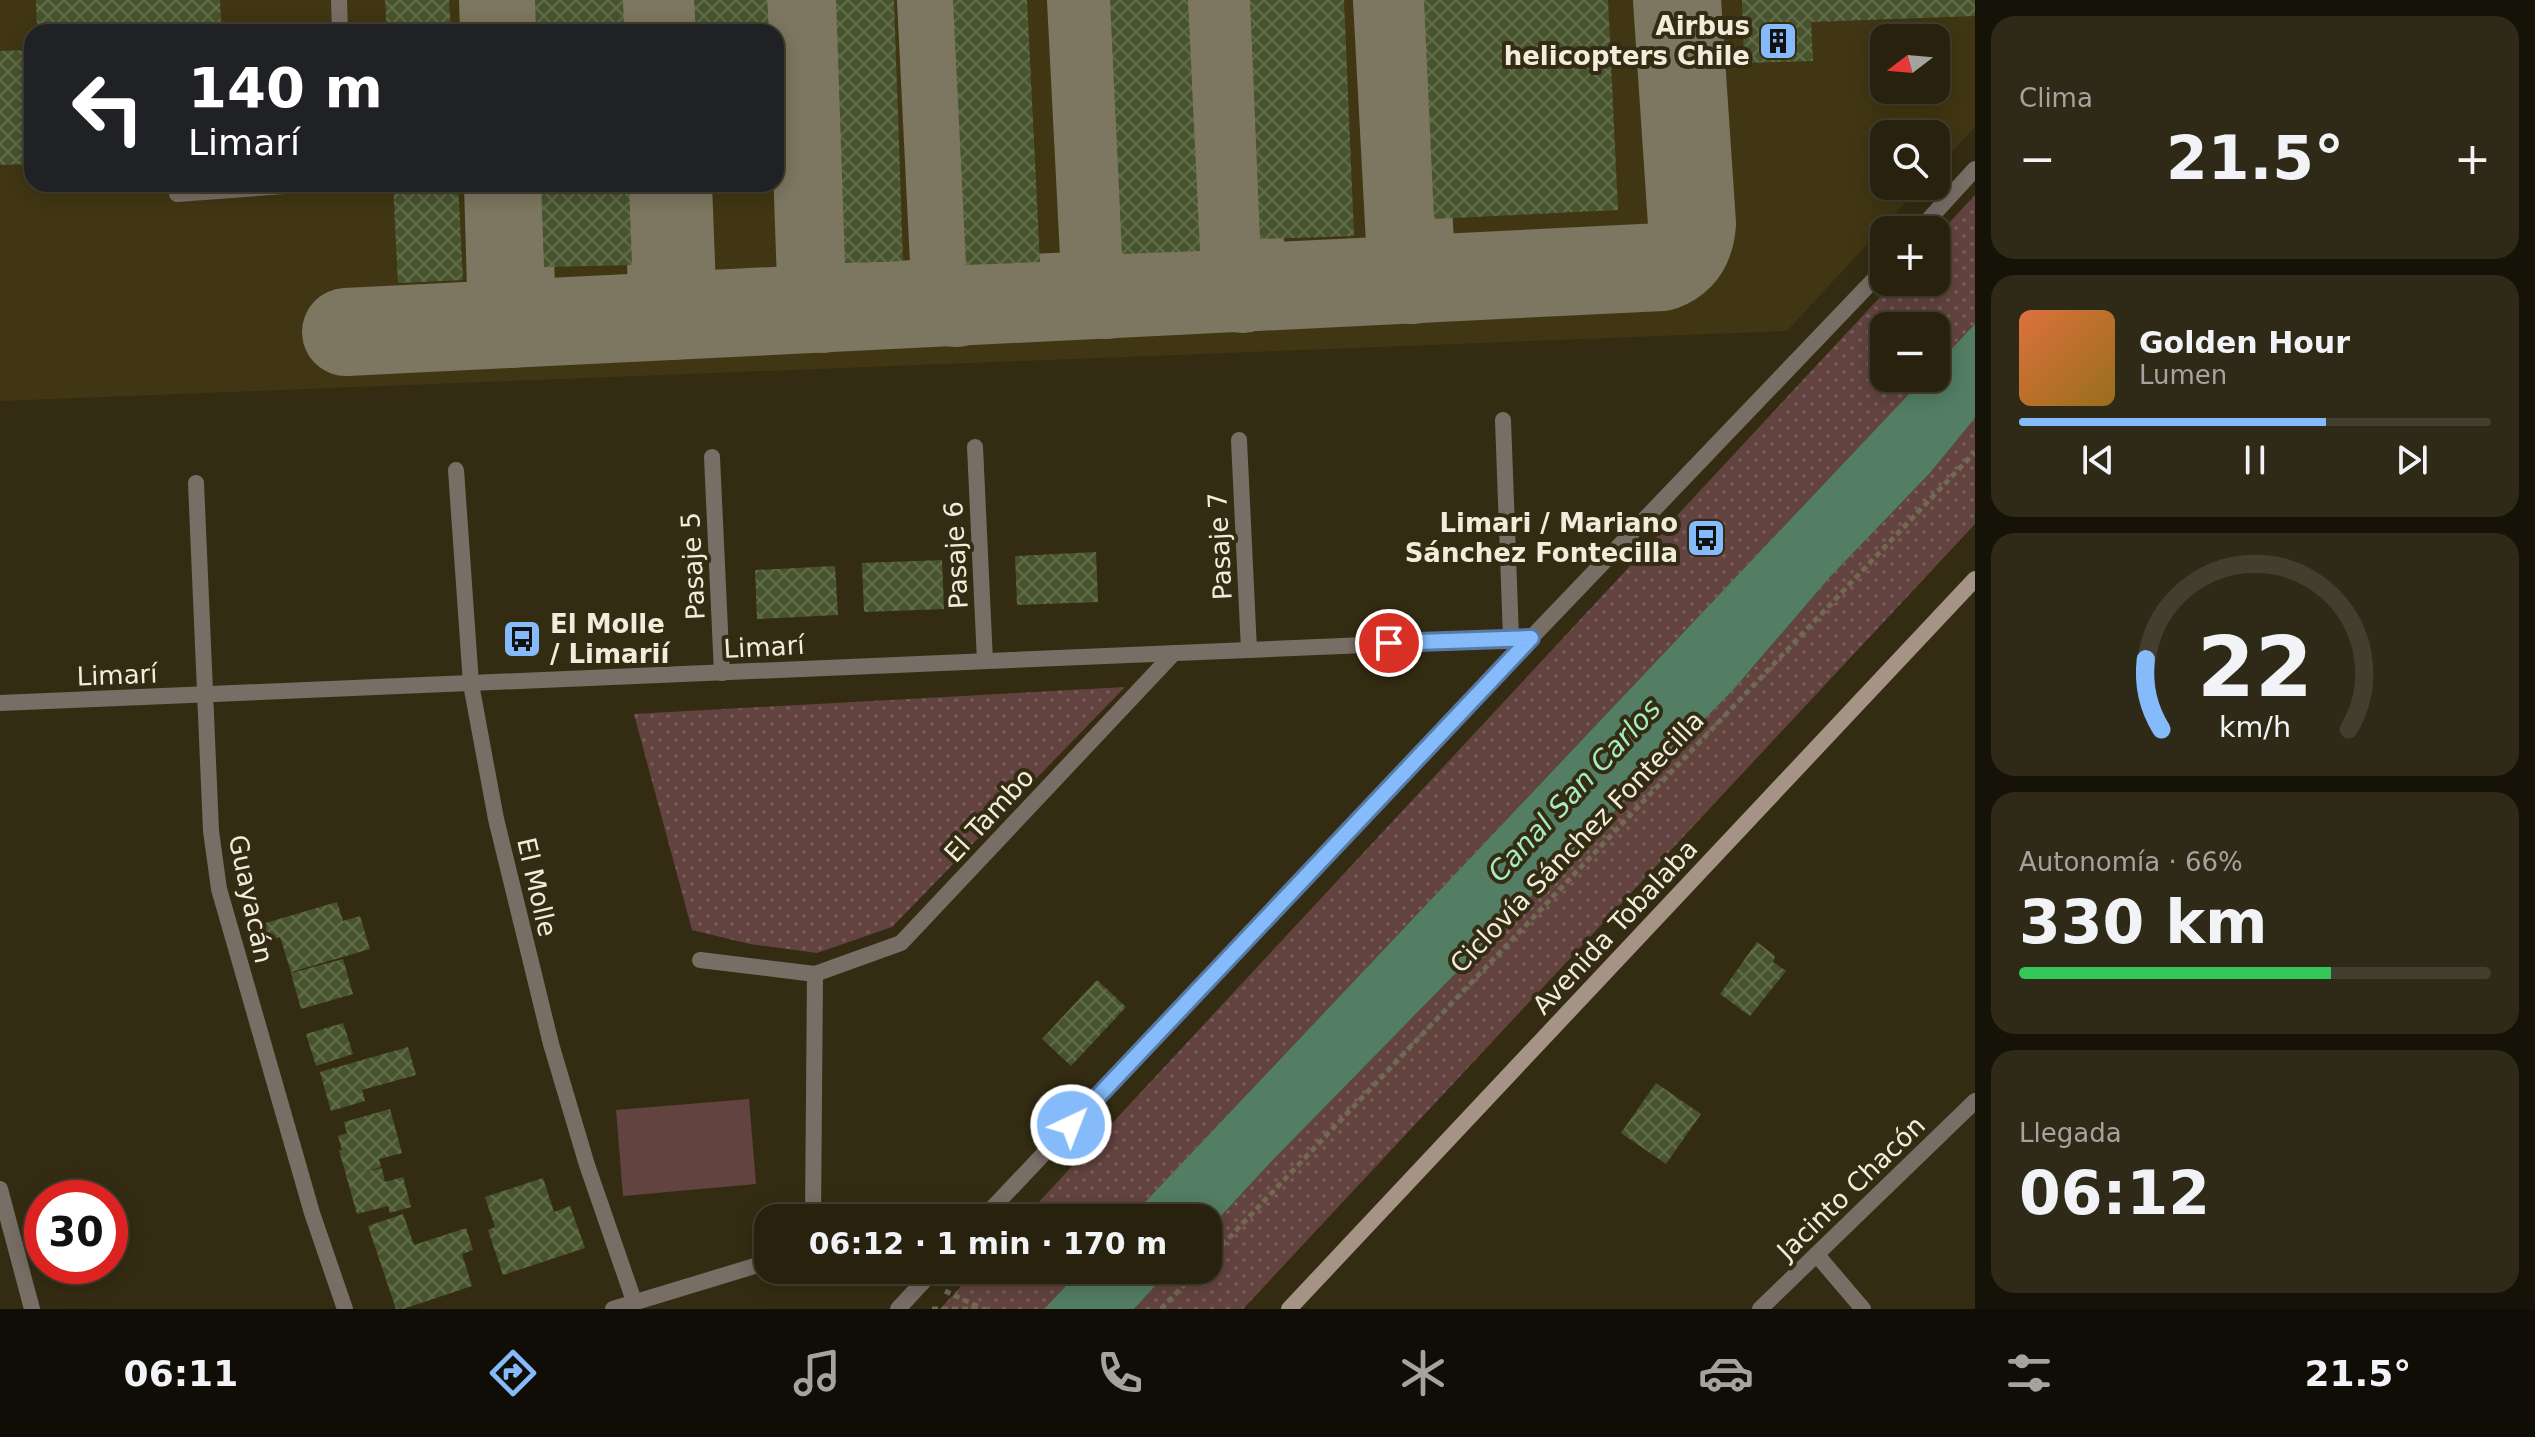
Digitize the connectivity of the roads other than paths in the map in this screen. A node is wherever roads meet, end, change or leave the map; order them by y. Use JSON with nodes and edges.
{"nodes":[{"id":1,"x":339,"y":0,"type":"edge"},
{"id":2,"x":340,"y":24,"type":"edge"},
{"id":3,"x":1975,"y":169,"type":"edge"},
{"id":4,"x":204,"y":192,"type":"edge"},
{"id":5,"x":177,"y":194,"type":"dead end"},
{"id":6,"x":1932,"y":216,"type":"edge"},
{"id":7,"x":1870,"y":284,"type":"edge"},
{"id":8,"x":1503,"y":420,"type":"dead end"},
{"id":9,"x":1239,"y":440,"type":"dead end"},
{"id":10,"x":975,"y":447,"type":"dead end"},
{"id":11,"x":712,"y":457,"type":"dead end"},
{"id":12,"x":456,"y":470,"type":"dead end"},
{"id":13,"x":196,"y":483,"type":"dead end"},
{"id":14,"x":1971,"y":589,"type":"edge"},
{"id":15,"x":1511,"y":638,"type":"junction"},
{"id":16,"x":1531,"y":638,"type":"junction"},
{"id":17,"x":1249,"y":650,"type":"junction"},
{"id":18,"x":1174,"y":653,"type":"junction"},
{"id":19,"x":985,"y":661,"type":"junction"},
{"id":20,"x":722,"y":673,"type":"junction"},
{"id":21,"x":471,"y":684,"type":"junction"},
{"id":22,"x":206,"y":695,"type":"junction"},
{"id":23,"x":0,"y":703,"type":"edge"},
{"id":24,"x":700,"y":960,"type":"dead end"},
{"id":25,"x":815,"y":974,"type":"junction"},
{"id":26,"x":1975,"y":1101,"type":"edge"},
{"id":27,"x":0,"y":1189,"type":"edge"},
{"id":28,"x":813,"y":1204,"type":"edge"},
{"id":29,"x":996,"y":1204,"type":"edge"},
{"id":30,"x":1817,"y":1255,"type":"junction"},
{"id":31,"x":754,"y":1266,"type":"edge"},
{"id":32,"x":921,"y":1284,"type":"edge"},
{"id":33,"x":634,"y":1301,"type":"junction"},
{"id":34,"x":32,"y":1309,"type":"edge"},
{"id":35,"x":345,"y":1309,"type":"edge"},
{"id":36,"x":613,"y":1309,"type":"edge"},
{"id":37,"x":898,"y":1309,"type":"edge"},
{"id":38,"x":1289,"y":1309,"type":"edge"},
{"id":39,"x":1760,"y":1309,"type":"edge"},
{"id":40,"x":1863,"y":1309,"type":"edge"}],
"edges":[{"from":1,"to":2,"type":"street"},
{"from":3,"to":6,"type":"street"},
{"from":4,"to":5,"type":"street"},
{"from":7,"to":16,"type":"street"},
{"from":8,"to":15,"type":"street"},
{"from":9,"to":17,"type":"street","name":"Pasaje 7"},
{"from":10,"to":19,"type":"street","name":"Pasaje 6"},
{"from":11,"to":20,"type":"street","name":"Pasaje 5"},
{"from":12,"to":21,"type":"street","name":"El Molle"},
{"from":13,"to":22,"type":"street","name":"Guayacán"},
{"from":14,"to":38,"type":"main road","name":"Avenida Tobalaba"},
{"from":15,"to":16,"type":"street","name":"Limarí"},
{"from":15,"to":17,"type":"street","name":"Limarí"},
{"from":16,"to":29,"type":"street"},
{"from":17,"to":18,"type":"street","name":"Limarí"},
{"from":18,"to":19,"type":"street","name":"Limarí"},
{"from":18,"to":25,"type":"street","name":"El Tambo"},
{"from":19,"to":20,"type":"street","name":"Limarí"},
{"from":20,"to":21,"type":"street","name":"Limarí"},
{"from":21,"to":22,"type":"street","name":"Limarí"},
{"from":21,"to":33,"type":"street","name":"El Molle"},
{"from":22,"to":23,"type":"street","name":"Limarí"},
{"from":22,"to":35,"type":"street","name":"Guayacán"},
{"from":24,"to":25,"type":"street","name":"El Tambo"},
{"from":25,"to":28,"type":"street"},
{"from":26,"to":30,"type":"street","name":"Jacinto Chacón"},
{"from":27,"to":34,"type":"street"},
{"from":30,"to":39,"type":"street","name":"Jacinto Chacón"},
{"from":30,"to":40,"type":"street"},
{"from":31,"to":33,"type":"street"},
{"from":32,"to":37,"type":"street"},
{"from":33,"to":36,"type":"street"}]}
